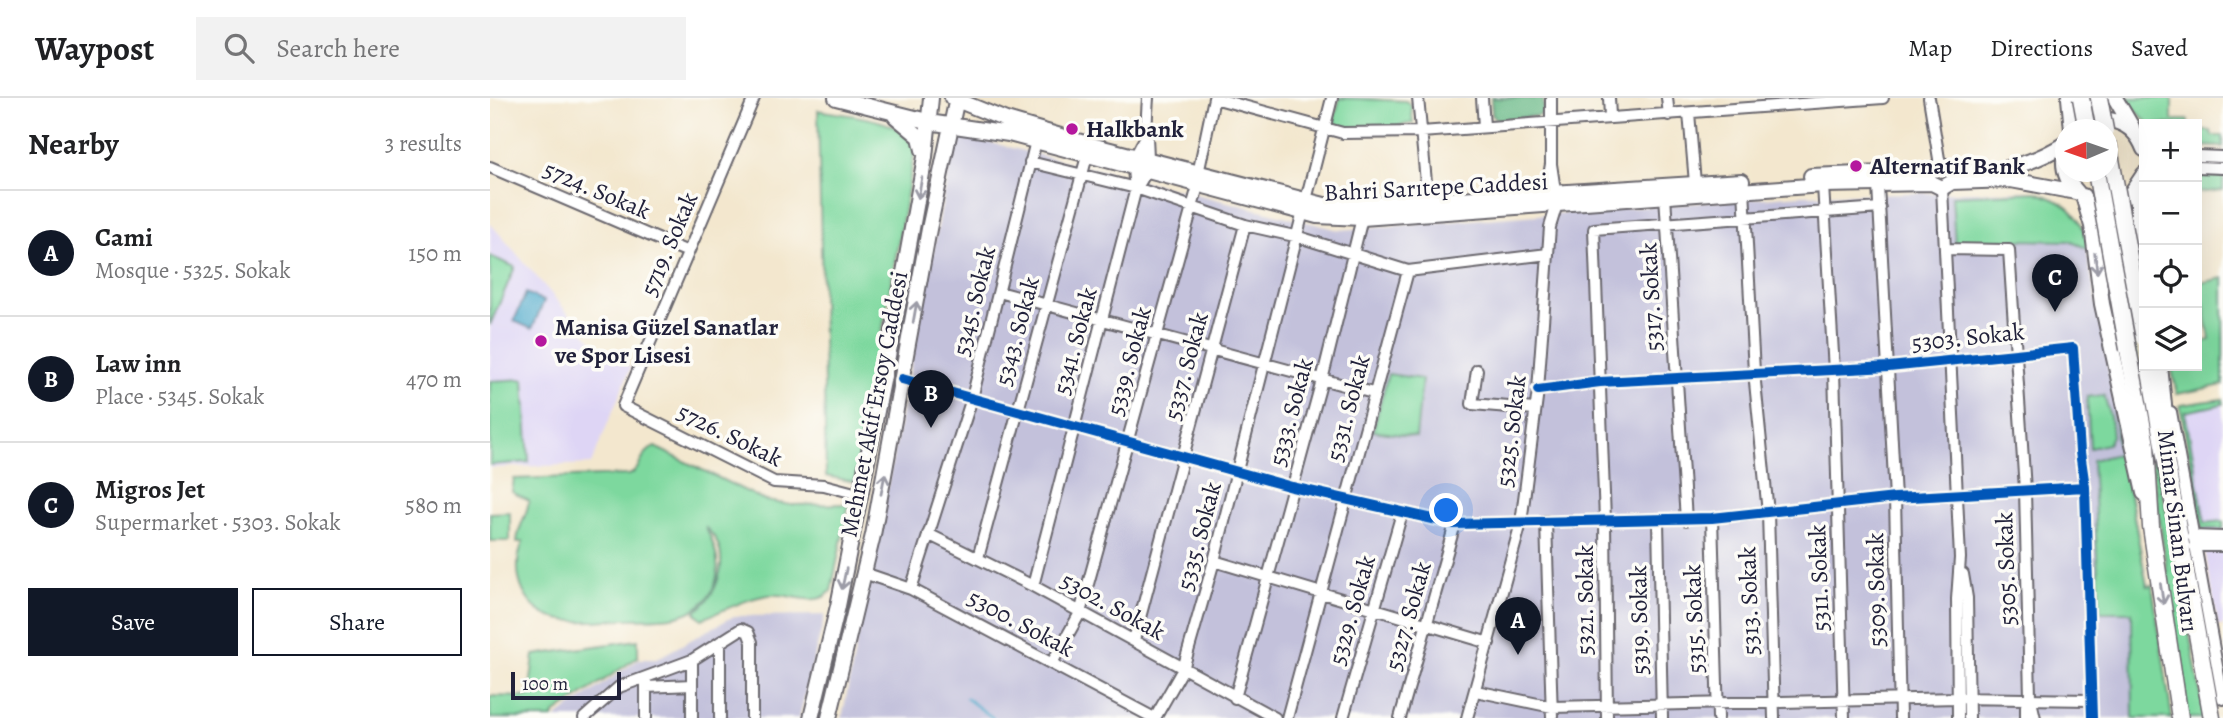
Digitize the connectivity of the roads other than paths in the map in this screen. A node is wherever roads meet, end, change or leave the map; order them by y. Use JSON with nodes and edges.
{"nodes":[{"id":1,"x":754,"y":98,"type":"edge"},
{"id":2,"x":836,"y":98,"type":"edge"},
{"id":3,"x":931,"y":98,"type":"edge"},
{"id":4,"x":1148,"y":98,"type":"edge"},
{"id":5,"x":1214,"y":98,"type":"edge"},
{"id":6,"x":1332,"y":98,"type":"edge"},
{"id":7,"x":1482,"y":98,"type":"edge"},
{"id":8,"x":1551,"y":98,"type":"edge"},
{"id":9,"x":1609,"y":98,"type":"edge"},
{"id":10,"x":1667,"y":98,"type":"edge"},
{"id":11,"x":1883,"y":98,"type":"edge"},
{"id":12,"x":1929,"y":98,"type":"edge"},
{"id":13,"x":2068,"y":98,"type":"edge"},
{"id":14,"x":2081,"y":98,"type":"edge"},
{"id":15,"x":2099,"y":98,"type":"edge"},
{"id":16,"x":2115,"y":98,"type":"edge"},
{"id":17,"x":955,"y":99,"type":"edge"},
{"id":18,"x":1415,"y":99,"type":"edge"},
{"id":19,"x":1845,"y":99,"type":"edge"},
{"id":20,"x":1773,"y":102,"type":"edge"},
{"id":21,"x":871,"y":105,"type":"junction"},
{"id":22,"x":1689,"y":113,"type":"junction"},
{"id":23,"x":1669,"y":115,"type":"junction"},
{"id":24,"x":1610,"y":116,"type":"junction"},
{"id":25,"x":2071,"y":119,"type":"edge"},
{"id":26,"x":2085,"y":119,"type":"edge"},
{"id":27,"x":2103,"y":119,"type":"edge"},
{"id":28,"x":928,"y":120,"type":"junction"},
{"id":29,"x":1553,"y":121,"type":"junction"},
{"id":30,"x":2118,"y":124,"type":"edge"},
{"id":31,"x":953,"y":125,"type":"junction"},
{"id":32,"x":1324,"y":126,"type":"junction"},
{"id":33,"x":1484,"y":126,"type":"junction"},
{"id":34,"x":1420,"y":132,"type":"junction"},
{"id":35,"x":1146,"y":137,"type":"junction"},
{"id":36,"x":2139,"y":137,"type":"edge"},
{"id":37,"x":2139,"y":139,"type":"edge"},
{"id":38,"x":1036,"y":141,"type":"junction"},
{"id":39,"x":2055,"y":150,"type":"edge"},
{"id":40,"x":1087,"y":156,"type":"junction"},
{"id":41,"x":2202,"y":156,"type":"edge"},
{"id":42,"x":925,"y":157,"type":"junction"},
{"id":43,"x":2223,"y":157,"type":"edge"},
{"id":44,"x":1030,"y":162,"type":"junction"},
{"id":45,"x":1132,"y":163,"type":"junction"},
{"id":46,"x":490,"y":167,"type":"edge"},
{"id":47,"x":1149,"y":167,"type":"junction"},
{"id":48,"x":2202,"y":167,"type":"edge"},
{"id":49,"x":2223,"y":168,"type":"edge"},
{"id":50,"x":1082,"y":174,"type":"junction"},
{"id":51,"x":1941,"y":176,"type":"junction"},
{"id":52,"x":1198,"y":180,"type":"junction"},
{"id":53,"x":2072,"y":182,"type":"edge"},
{"id":54,"x":2098,"y":182,"type":"edge"},
{"id":55,"x":2115,"y":182,"type":"edge"},
{"id":56,"x":2141,"y":182,"type":"edge"},
{"id":57,"x":2143,"y":182,"type":"edge"},
{"id":58,"x":1695,"y":183,"type":"junction"},
{"id":59,"x":1823,"y":185,"type":"junction"},
{"id":60,"x":1878,"y":185,"type":"junction"},
{"id":61,"x":1136,"y":188,"type":"junction"},
{"id":62,"x":1744,"y":190,"type":"junction"},
{"id":63,"x":2079,"y":194,"type":"junction"},
{"id":64,"x":1665,"y":196,"type":"junction"},
{"id":65,"x":1551,"y":199,"type":"junction"},
{"id":66,"x":1428,"y":203,"type":"junction"},
{"id":67,"x":1192,"y":206,"type":"junction"},
{"id":68,"x":1305,"y":208,"type":"junction"},
{"id":69,"x":1880,"y":208,"type":"junction"},
{"id":70,"x":1824,"y":212,"type":"junction"},
{"id":71,"x":1362,"y":218,"type":"junction"},
{"id":72,"x":1745,"y":218,"type":"junction"},
{"id":73,"x":1667,"y":223,"type":"junction"},
{"id":74,"x":1245,"y":225,"type":"junction"},
{"id":75,"x":1298,"y":237,"type":"junction"},
{"id":76,"x":2140,"y":245,"type":"edge"},
{"id":77,"x":1946,"y":248,"type":"junction"},
{"id":78,"x":688,"y":252,"type":"junction"},
{"id":79,"x":1354,"y":253,"type":"junction"},
{"id":80,"x":1548,"y":254,"type":"junction"},
{"id":81,"x":1408,"y":271,"type":"junction"},
{"id":82,"x":999,"y":292,"type":"junction"},
{"id":83,"x":1045,"y":306,"type":"junction"},
{"id":84,"x":2139,"y":311,"type":"edge"},
{"id":85,"x":1103,"y":320,"type":"junction"},
{"id":86,"x":1158,"y":335,"type":"junction"},
{"id":87,"x":1212,"y":349,"type":"junction"},
{"id":88,"x":2015,"y":353,"type":"junction"},
{"id":89,"x":1953,"y":360,"type":"junction"},
{"id":90,"x":1266,"y":363,"type":"junction"},
{"id":91,"x":1889,"y":367,"type":"junction"},
{"id":92,"x":1477,"y":370,"type":"dead end"},
{"id":93,"x":1834,"y":371,"type":"junction"},
{"id":94,"x":2158,"y":371,"type":"edge"},
{"id":95,"x":1754,"y":372,"type":"junction"},
{"id":96,"x":1677,"y":377,"type":"junction"},
{"id":97,"x":902,"y":379,"type":"junction"},
{"id":98,"x":1322,"y":380,"type":"junction"},
{"id":99,"x":1600,"y":382,"type":"junction"},
{"id":100,"x":1538,"y":390,"type":"junction"},
{"id":101,"x":1373,"y":393,"type":"junction"},
{"id":102,"x":972,"y":398,"type":"junction"},
{"id":103,"x":623,"y":406,"type":"joint"},
{"id":104,"x":1534,"y":409,"type":"junction"},
{"id":105,"x":1018,"y":411,"type":"junction"},
{"id":106,"x":1073,"y":426,"type":"junction"},
{"id":107,"x":1130,"y":440,"type":"junction"},
{"id":108,"x":1184,"y":455,"type":"junction"},
{"id":109,"x":1238,"y":471,"type":"junction"},
{"id":110,"x":2085,"y":486,"type":"junction"},
{"id":111,"x":1292,"y":487,"type":"junction"},
{"id":112,"x":2025,"y":490,"type":"junction"},
{"id":113,"x":1958,"y":494,"type":"junction"},
{"id":114,"x":862,"y":495,"type":"junction"},
{"id":115,"x":1895,"y":498,"type":"junction"},
{"id":116,"x":1346,"y":499,"type":"junction"},
{"id":117,"x":1838,"y":505,"type":"junction"},
{"id":118,"x":1402,"y":513,"type":"junction"},
{"id":119,"x":1768,"y":513,"type":"junction"},
{"id":120,"x":1712,"y":519,"type":"junction"},
{"id":121,"x":1605,"y":520,"type":"junction"},
{"id":122,"x":1658,"y":520,"type":"junction"},
{"id":123,"x":1686,"y":520,"type":"junction"},
{"id":124,"x":1546,"y":521,"type":"junction"},
{"id":125,"x":1521,"y":523,"type":"junction"},
{"id":126,"x":1455,"y":524,"type":"junction"},
{"id":127,"x":2151,"y":527,"type":"junction"},
{"id":128,"x":928,"y":534,"type":"junction"},
{"id":129,"x":2223,"y":537,"type":"edge"},
{"id":130,"x":2189,"y":540,"type":"junction"},
{"id":131,"x":2223,"y":546,"type":"edge"},
{"id":132,"x":978,"y":558,"type":"junction"},
{"id":133,"x":1214,"y":561,"type":"junction"},
{"id":134,"x":864,"y":573,"type":"junction"},
{"id":135,"x":1267,"y":576,"type":"junction"},
{"id":136,"x":1033,"y":586,"type":"junction"},
{"id":137,"x":911,"y":589,"type":"junction"},
{"id":138,"x":1320,"y":591,"type":"junction"},
{"id":139,"x":1374,"y":610,"type":"junction"},
{"id":140,"x":1080,"y":613,"type":"junction"},
{"id":141,"x":1429,"y":625,"type":"junction"},
{"id":142,"x":2217,"y":636,"type":"edge"},
{"id":143,"x":1134,"y":640,"type":"junction"},
{"id":144,"x":720,"y":642,"type":"junction"},
{"id":145,"x":1489,"y":643,"type":"junction"},
{"id":146,"x":692,"y":660,"type":"junction"},
{"id":147,"x":1052,"y":663,"type":"junction"},
{"id":148,"x":1183,"y":669,"type":"junction"},
{"id":149,"x":646,"y":682,"type":"junction"},
{"id":150,"x":692,"y":685,"type":"junction"},
{"id":151,"x":1476,"y":691,"type":"junction"},
{"id":152,"x":2031,"y":697,"type":"junction"},
{"id":153,"x":1236,"y":698,"type":"junction"},
{"id":154,"x":1963,"y":698,"type":"junction"},
{"id":155,"x":2223,"y":699,"type":"edge"},
{"id":156,"x":1844,"y":700,"type":"junction"},
{"id":157,"x":2091,"y":700,"type":"junction"},
{"id":158,"x":1899,"y":701,"type":"junction"},
{"id":159,"x":1718,"y":703,"type":"junction"},
{"id":160,"x":1773,"y":704,"type":"junction"},
{"id":161,"x":1607,"y":705,"type":"junction"},
{"id":162,"x":1662,"y":705,"type":"junction"},
{"id":163,"x":1552,"y":712,"type":"edge"},
{"id":164,"x":584,"y":718,"type":"edge"},
{"id":165,"x":646,"y":718,"type":"edge"},
{"id":166,"x":692,"y":718,"type":"edge"},
{"id":167,"x":720,"y":718,"type":"edge"},
{"id":168,"x":752,"y":718,"type":"edge"},
{"id":169,"x":811,"y":718,"type":"edge"},
{"id":170,"x":829,"y":718,"type":"edge"},
{"id":171,"x":1154,"y":718,"type":"edge"},
{"id":172,"x":1275,"y":718,"type":"edge"},
{"id":173,"x":1287,"y":718,"type":"edge"},
{"id":174,"x":1343,"y":718,"type":"edge"},
{"id":175,"x":1400,"y":718,"type":"edge"},
{"id":176,"x":1467,"y":718,"type":"edge"},
{"id":177,"x":1607,"y":718,"type":"edge"},
{"id":178,"x":1662,"y":718,"type":"edge"},
{"id":179,"x":1718,"y":718,"type":"edge"},
{"id":180,"x":1774,"y":718,"type":"edge"},
{"id":181,"x":1844,"y":718,"type":"edge"},
{"id":182,"x":1900,"y":718,"type":"edge"},
{"id":183,"x":1958,"y":718,"type":"edge"},
{"id":184,"x":1969,"y":718,"type":"edge"},
{"id":185,"x":2026,"y":718,"type":"edge"},
{"id":186,"x":2035,"y":718,"type":"edge"},
{"id":187,"x":2092,"y":718,"type":"edge"},
{"id":188,"x":2180,"y":718,"type":"edge"},
{"id":189,"x":2212,"y":718,"type":"edge"}],
"edges":[{"from":1,"to":78,"type":"street","name":"5719. Sokak"},
{"from":2,"to":21,"type":"main road"},
{"from":3,"to":28,"type":"main road","name":"Mehmet Akif Ersoy Caddesi"},
{"from":4,"to":35,"type":"street"},
{"from":5,"to":32,"type":"street"},
{"from":5,"to":52,"type":"street","name":"5339. Sokak"},
{"from":6,"to":32,"type":"street","name":"5335. Sokak"},
{"from":7,"to":33,"type":"street"},
{"from":8,"to":29,"type":"street","name":"5325. Sokak"},
{"from":9,"to":24,"type":"street"},
{"from":10,"to":23,"type":"street"},
{"from":11,"to":19,"type":"street"},
{"from":12,"to":51,"type":"street"},
{"from":13,"to":25,"type":"main road"},
{"from":14,"to":26,"type":"highway","bridge":true},
{"from":15,"to":27,"type":"highway","bridge":true},
{"from":16,"to":36,"type":"main road"},
{"from":17,"to":31,"type":"main road","name":"Mehmet Akif Ersoy Caddesi"},
{"from":17,"to":45,"type":"main road","name":"Bahri Sarıtepe Caddesi"},
{"from":18,"to":34,"type":"street"},
{"from":19,"to":20,"type":"street"},
{"from":20,"to":22,"type":"street"},
{"from":21,"to":28,"type":"main road","name":"Bahri Sarıtepe Caddesi"},
{"from":21,"to":42,"type":"main road"},
{"from":22,"to":23,"type":"street"},
{"from":22,"to":58,"type":"street"},
{"from":23,"to":24,"type":"street"},
{"from":24,"to":29,"type":"street"},
{"from":28,"to":31,"type":"main road","name":"Bahri Sarıtepe Caddesi"},
{"from":28,"to":42,"type":"main road","name":"Mehmet Akif Ersoy Caddesi"},
{"from":29,"to":33,"type":"street"},
{"from":29,"to":65,"type":"street","name":"5325. Sokak"},
{"from":30,"to":37,"type":"main road"},
{"from":31,"to":38,"type":"main road","name":"Bahri Sarıtepe Caddesi"},
{"from":97,"to":31,"type":"main road","name":"Mehmet Akif Ersoy Caddesi","one_way":true},
{"from":32,"to":34,"type":"street"},
{"from":32,"to":68,"type":"street","name":"5335. Sokak"},
{"from":33,"to":34,"type":"street"},
{"from":34,"to":66,"type":"street"},
{"from":35,"to":45,"type":"street"},
{"from":35,"to":47,"type":"street"},
{"from":38,"to":40,"type":"main road","name":"Bahri Sarıtepe Caddesi"},
{"from":38,"to":44,"type":"street","name":"5345. Sokak"},
{"from":39,"to":51,"type":"main road","name":"Bahri Sarıtepe Caddesi"},
{"from":40,"to":45,"type":"main road","name":"Bahri Sarıtepe Caddesi"},
{"from":40,"to":50,"type":"street","name":"5343. Sokak"},
{"from":41,"to":43,"type":"street"},
{"from":42,"to":114,"type":"main road","name":"Mehmet Akif Ersoy Caddesi","one_way":true},
{"from":44,"to":50,"type":"street"},
{"from":44,"to":82,"type":"street","name":"5345. Sokak"},
{"from":45,"to":47,"type":"main road","name":"Bahri Sarıtepe Caddesi"},
{"from":45,"to":61,"type":"street"},
{"from":46,"to":78,"type":"street","name":"5724. Sokak"},
{"from":47,"to":52,"type":"main road","name":"Bahri Sarıtepe Caddesi"},
{"from":47,"to":61,"type":"street"},
{"from":48,"to":49,"type":"street"},
{"from":50,"to":61,"type":"street"},
{"from":50,"to":83,"type":"street","name":"5343. Sokak"},
{"from":51,"to":58,"type":"main road","name":"Bahri Sarıtepe Caddesi"},
{"from":51,"to":60,"type":"main road","name":"Bahri Sarıtepe Caddesi"},
{"from":51,"to":63,"type":"main road","name":"Bahri Sarıtepe Caddesi"},
{"from":51,"to":77,"type":"street"},
{"from":52,"to":67,"type":"street","name":"5339. Sokak"},
{"from":52,"to":68,"type":"main road","name":"Bahri Sarıtepe Caddesi"},
{"from":53,"to":63,"type":"main road"},
{"from":54,"to":127,"type":"highway","name":"Mimar Sinan Bulvarı","bridge":true},
{"from":55,"to":84,"type":"highway","bridge":true},
{"from":56,"to":63,"type":"main road","name":"Bahri Sarıtepe Caddesi"},
{"from":57,"to":76,"type":"main road"},
{"from":58,"to":65,"type":"main road","name":"Bahri Sarıtepe Caddesi"},
{"from":59,"to":60,"type":"main road","name":"Bahri Sarıtepe Caddesi"},
{"from":59,"to":62,"type":"main road","name":"Bahri Sarıtepe Caddesi"},
{"from":59,"to":70,"type":"street","name":"5311. Sokak"},
{"from":60,"to":69,"type":"street","name":"5309. Sokak"},
{"from":61,"to":67,"type":"street"},
{"from":61,"to":85,"type":"street","name":"5341. Sokak"},
{"from":62,"to":64,"type":"main road","name":"Bahri Sarıtepe Caddesi"},
{"from":62,"to":72,"type":"street","name":"5313. Sokak"},
{"from":63,"to":127,"type":"main road","one_way":true},
{"from":64,"to":65,"type":"main road","name":"Bahri Sarıtepe Caddesi"},
{"from":64,"to":73,"type":"street","name":"5317. Sokak"},
{"from":65,"to":66,"type":"main road","name":"Bahri Sarıtepe Caddesi"},
{"from":65,"to":71,"type":"main road","name":"Bahri Sarıtepe Caddesi"},
{"from":65,"to":80,"type":"street","name":"5325. Sokak"},
{"from":66,"to":68,"type":"main road","name":"Bahri Sarıtepe Caddesi"},
{"from":67,"to":74,"type":"street"},
{"from":67,"to":86,"type":"street","name":"5339. Sokak"},
{"from":68,"to":71,"type":"main road","name":"Bahri Sarıtepe Caddesi"},
{"from":68,"to":75,"type":"street","name":"5335. Sokak"},
{"from":69,"to":70,"type":"street"},
{"from":69,"to":91,"type":"street","name":"5309. Sokak"},
{"from":70,"to":72,"type":"street"},
{"from":70,"to":93,"type":"street","name":"5311. Sokak"},
{"from":71,"to":79,"type":"street","name":"5333. Sokak"},
{"from":72,"to":73,"type":"street"},
{"from":72,"to":95,"type":"street","name":"5313. Sokak"},
{"from":73,"to":96,"type":"street","name":"5317. Sokak"},
{"from":73,"to":99,"type":"street","name":"5321. Sokak"},
{"from":74,"to":75,"type":"street"},
{"from":74,"to":87,"type":"street","name":"5337. Sokak"},
{"from":75,"to":79,"type":"street"},
{"from":75,"to":90,"type":"street","name":"5335. Sokak"},
{"from":77,"to":88,"type":"street","name":"5305. Sokak"},
{"from":77,"to":89,"type":"street"},
{"from":78,"to":103,"type":"street","name":"5719. Sokak"},
{"from":79,"to":81,"type":"street"},
{"from":79,"to":98,"type":"street","name":"5333. Sokak"},
{"from":80,"to":81,"type":"street"},
{"from":80,"to":100,"type":"street","name":"5325. Sokak"},
{"from":81,"to":101,"type":"street","name":"5331. Sokak"},
{"from":82,"to":83,"type":"street"},
{"from":82,"to":102,"type":"street","name":"5345. Sokak"},
{"from":83,"to":85,"type":"street"},
{"from":83,"to":105,"type":"street","name":"5343. Sokak"},
{"from":85,"to":86,"type":"street"},
{"from":85,"to":106,"type":"street","name":"5341. Sokak"},
{"from":86,"to":87,"type":"street"},
{"from":86,"to":107,"type":"street","name":"5339. Sokak"},
{"from":87,"to":90,"type":"street"},
{"from":87,"to":108,"type":"street","name":"5337. Sokak"},
{"from":88,"to":89,"type":"street","name":"5303. Sokak"},
{"from":88,"to":110,"type":"street","name":"5303. Sokak"},
{"from":88,"to":112,"type":"street","name":"5305. Sokak"},
{"from":89,"to":91,"type":"street","name":"5303. Sokak"},
{"from":89,"to":113,"type":"street"},
{"from":90,"to":98,"type":"street"},
{"from":90,"to":109,"type":"street","name":"5335. Sokak"},
{"from":91,"to":93,"type":"street","name":"5303. Sokak"},
{"from":91,"to":115,"type":"street","name":"5309. Sokak"},
{"from":92,"to":104,"type":"street"},
{"from":93,"to":95,"type":"street","name":"5303. Sokak"},
{"from":93,"to":117,"type":"street","name":"5311. Sokak"},
{"from":94,"to":130,"type":"highway","name":"Mimar Sinan Bulvarı"},
{"from":95,"to":96,"type":"street","name":"5303. Sokak"},
{"from":95,"to":119,"type":"street","name":"5313. Sokak"},
{"from":96,"to":99,"type":"street","name":"5303. Sokak"},
{"from":96,"to":123,"type":"street","name":"5317. Sokak"},
{"from":97,"to":102,"type":"street"},
{"from":134,"to":97,"type":"main road","name":"Mehmet Akif Ersoy Caddesi","one_way":true},
{"from":98,"to":101,"type":"street"},
{"from":98,"to":111,"type":"street","name":"5333. Sokak"},
{"from":99,"to":100,"type":"street","name":"5303. Sokak"},
{"from":99,"to":121,"type":"street","name":"5321. Sokak"},
{"from":100,"to":104,"type":"street","name":"5325. Sokak"},
{"from":101,"to":116,"type":"street","name":"5331. Sokak"},
{"from":102,"to":105,"type":"street"},
{"from":102,"to":128,"type":"street","name":"5345. Sokak"},
{"from":103,"to":114,"type":"street","name":"5726. Sokak"},
{"from":104,"to":125,"type":"street","name":"5325. Sokak"},
{"from":105,"to":106,"type":"street"},
{"from":105,"to":132,"type":"street","name":"5343. Sokak"},
{"from":106,"to":107,"type":"street"},
{"from":106,"to":136,"type":"street","name":"5341. Sokak"},
{"from":107,"to":108,"type":"street"},
{"from":107,"to":140,"type":"street","name":"5339. Sokak"},
{"from":108,"to":109,"type":"street"},
{"from":108,"to":143,"type":"street","name":"5337. Sokak"},
{"from":109,"to":111,"type":"street"},
{"from":109,"to":133,"type":"street","name":"5335. Sokak"},
{"from":110,"to":112,"type":"street"},
{"from":110,"to":157,"type":"street","name":"5303. Sokak"},
{"from":111,"to":116,"type":"street"},
{"from":111,"to":135,"type":"street","name":"5333. Sokak"},
{"from":112,"to":113,"type":"street"},
{"from":112,"to":152,"type":"street","name":"5305. Sokak"},
{"from":113,"to":115,"type":"street"},
{"from":113,"to":154,"type":"street"},
{"from":114,"to":169,"type":"main road","name":"Mehmet Akif Ersoy Caddesi","one_way":true},
{"from":115,"to":117,"type":"street"},
{"from":115,"to":158,"type":"street","name":"5309. Sokak"},
{"from":116,"to":118,"type":"street"},
{"from":116,"to":138,"type":"street","name":"5331. Sokak"},
{"from":117,"to":119,"type":"street"},
{"from":117,"to":156,"type":"street","name":"5311. Sokak"},
{"from":118,"to":126,"type":"street"},
{"from":118,"to":139,"type":"street","name":"5329. Sokak"},
{"from":119,"to":120,"type":"street"},
{"from":119,"to":160,"type":"street","name":"5313. Sokak"},
{"from":120,"to":123,"type":"street"},
{"from":120,"to":159,"type":"street","name":"5315. Sokak"},
{"from":121,"to":122,"type":"street"},
{"from":121,"to":124,"type":"street"},
{"from":121,"to":161,"type":"street","name":"5321. Sokak"},
{"from":122,"to":123,"type":"street"},
{"from":122,"to":162,"type":"street","name":"5319. Sokak"},
{"from":124,"to":125,"type":"street"},
{"from":124,"to":163,"type":"street"},
{"from":125,"to":126,"type":"street"},
{"from":125,"to":145,"type":"street","name":"5325. Sokak"},
{"from":126,"to":141,"type":"street","name":"5327. Sokak"},
{"from":127,"to":188,"type":"highway","name":"Mimar Sinan Bulvarı","one_way":true},
{"from":128,"to":132,"type":"street","name":"5302. Sokak"},
{"from":128,"to":137,"type":"street","name":"5345. Sokak"},
{"from":129,"to":130,"type":"street"},
{"from":130,"to":131,"type":"street"},
{"from":130,"to":142,"type":"street"},
{"from":130,"to":189,"type":"highway","name":"Mimar Sinan Bulvarı"},
{"from":132,"to":136,"type":"street","name":"5302. Sokak"},
{"from":133,"to":135,"type":"street"},
{"from":133,"to":148,"type":"street","name":"5335. Sokak"},
{"from":134,"to":137,"type":"street","name":"5300. Sokak"},
{"from":134,"to":170,"type":"main road","name":"Mehmet Akif Ersoy Caddesi"},
{"from":135,"to":138,"type":"street"},
{"from":135,"to":153,"type":"street","name":"5333. Sokak"},
{"from":136,"to":140,"type":"street","name":"5302. Sokak"},
{"from":137,"to":147,"type":"street","name":"5300. Sokak"},
{"from":138,"to":139,"type":"street"},
{"from":138,"to":173,"type":"street","name":"5331. Sokak"},
{"from":139,"to":141,"type":"street"},
{"from":139,"to":174,"type":"street","name":"5329. Sokak"},
{"from":140,"to":143,"type":"street","name":"5302. Sokak"},
{"from":140,"to":147,"type":"street","name":"5339. Sokak"},
{"from":141,"to":145,"type":"street"},
{"from":141,"to":175,"type":"street","name":"5327. Sokak"},
{"from":142,"to":155,"type":"street"},
{"from":143,"to":148,"type":"street","name":"5302. Sokak"},
{"from":144,"to":146,"type":"street"},
{"from":144,"to":167,"type":"street"},
{"from":144,"to":168,"type":"street"},
{"from":145,"to":151,"type":"street","name":"5325. Sokak"},
{"from":146,"to":149,"type":"street"},
{"from":146,"to":150,"type":"street"},
{"from":147,"to":171,"type":"street","name":"5300. Sokak"},
{"from":148,"to":153,"type":"street","name":"5302. Sokak"},
{"from":148,"to":171,"type":"street","name":"5335. Sokak"},
{"from":149,"to":150,"type":"street"},
{"from":149,"to":164,"type":"street"},
{"from":149,"to":165,"type":"street"},
{"from":150,"to":166,"type":"street"},
{"from":151,"to":163,"type":"street"},
{"from":151,"to":176,"type":"street","name":"5325. Sokak"},
{"from":152,"to":154,"type":"street"},
{"from":152,"to":157,"type":"street"},
{"from":152,"to":185,"type":"street","name":"5305. Sokak"},
{"from":152,"to":186,"type":"street","name":"5305. Sokak"},
{"from":153,"to":172,"type":"street","name":"5302. Sokak"},
{"from":154,"to":158,"type":"street"},
{"from":154,"to":183,"type":"street"},
{"from":154,"to":184,"type":"street"},
{"from":156,"to":158,"type":"street"},
{"from":156,"to":160,"type":"street"},
{"from":156,"to":181,"type":"street","name":"5311. Sokak"},
{"from":157,"to":187,"type":"street","name":"5303. Sokak"},
{"from":158,"to":182,"type":"street","name":"5309. Sokak"},
{"from":159,"to":160,"type":"street"},
{"from":159,"to":162,"type":"street"},
{"from":159,"to":179,"type":"street","name":"5315. Sokak"},
{"from":160,"to":180,"type":"street","name":"5313. Sokak"},
{"from":161,"to":162,"type":"street"},
{"from":161,"to":163,"type":"street"},
{"from":161,"to":177,"type":"street","name":"5321. Sokak"},
{"from":162,"to":178,"type":"street","name":"5319. Sokak"}]}
